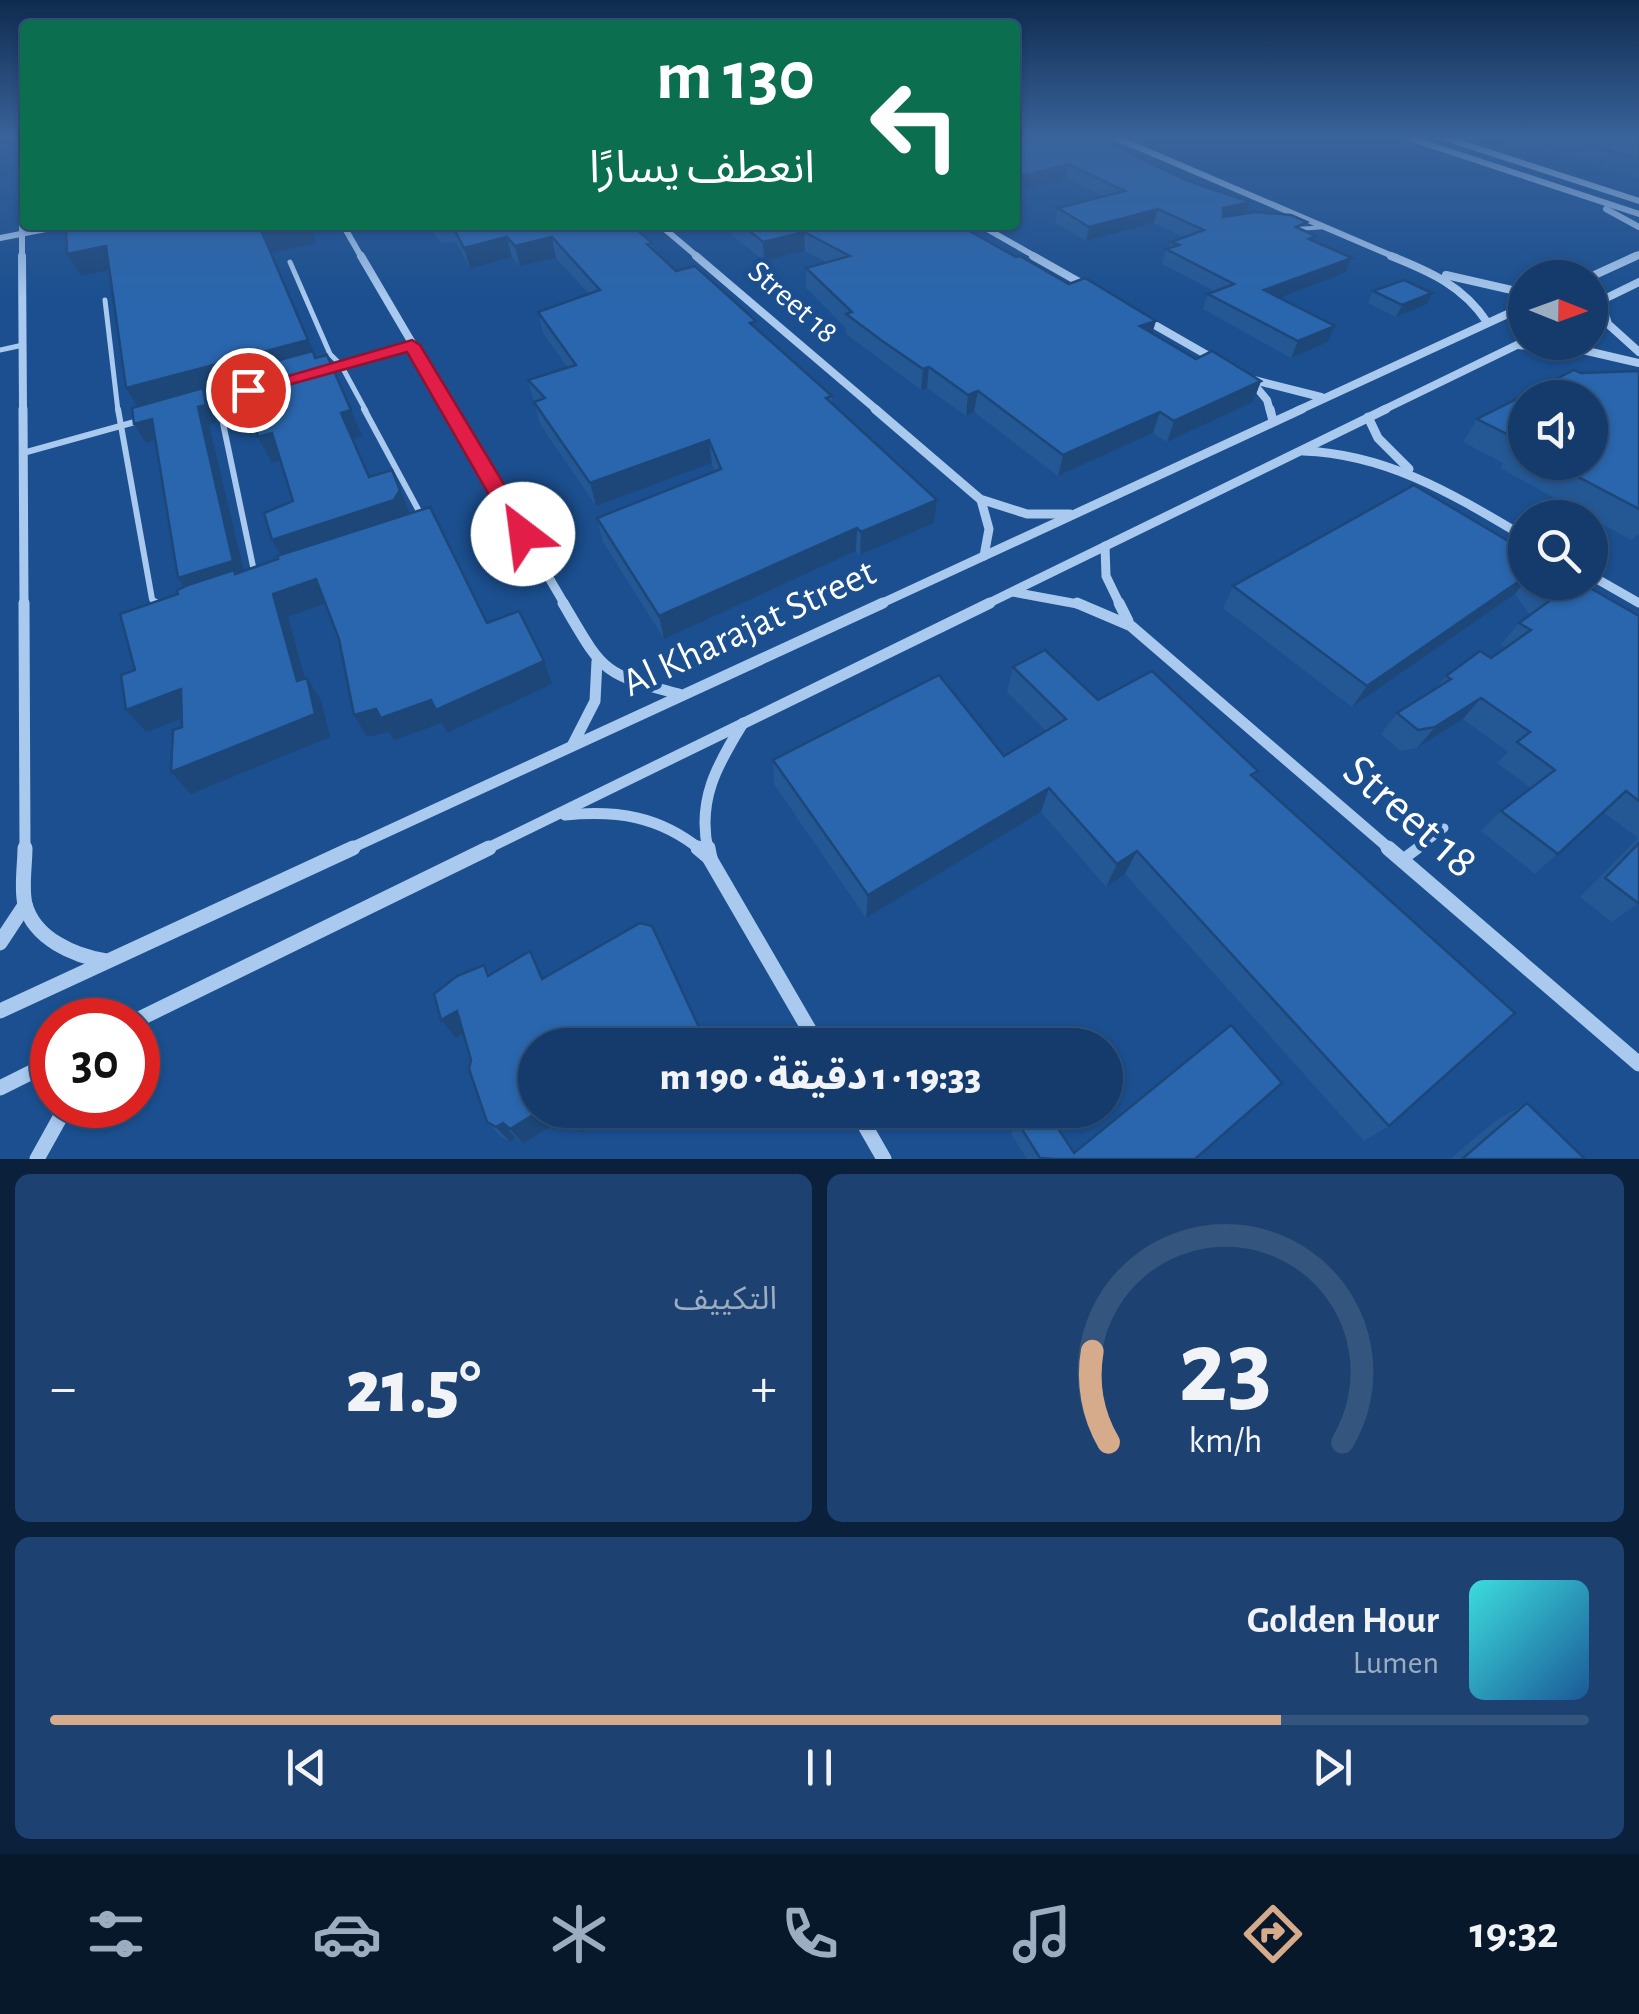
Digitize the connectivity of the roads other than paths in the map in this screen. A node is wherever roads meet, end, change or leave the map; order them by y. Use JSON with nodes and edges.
{"nodes":[{"id":1,"x":1239,"y":190,"type":"edge"},
{"id":2,"x":1564,"y":190,"type":"edge"},
{"id":3,"x":1566,"y":190,"type":"edge"},
{"id":4,"x":1608,"y":190,"type":"edge"},
{"id":5,"x":1639,"y":199,"type":"edge"},
{"id":6,"x":1639,"y":214,"type":"edge"},
{"id":7,"x":1284,"y":226,"type":"edge"},
{"id":8,"x":1326,"y":227,"type":"junction"},
{"id":9,"x":1639,"y":227,"type":"edge"},
{"id":10,"x":22,"y":230,"type":"edge"},
{"id":11,"x":42,"y":230,"type":"edge"},
{"id":12,"x":346,"y":230,"type":"edge"},
{"id":13,"x":666,"y":230,"type":"edge"},
{"id":14,"x":989,"y":230,"type":"edge"},
{"id":15,"x":22,"y":234,"type":"junction"},
{"id":16,"x":0,"y":238,"type":"edge"},
{"id":17,"x":1638,"y":254,"type":"edge"},
{"id":18,"x":290,"y":262,"type":"dead end"},
{"id":19,"x":1608,"y":268,"type":"edge"},
{"id":20,"x":1426,"y":269,"type":"junction"},
{"id":21,"x":1639,"y":282,"type":"edge"},
{"id":22,"x":1508,"y":288,"type":"edge"},
{"id":23,"x":1097,"y":292,"type":"edge"},
{"id":24,"x":1608,"y":297,"type":"edge"},
{"id":25,"x":105,"y":300,"type":"dead end"},
{"id":26,"x":1130,"y":311,"type":"edge"},
{"id":27,"x":1508,"y":313,"type":"edge"},
{"id":28,"x":1488,"y":322,"type":"junction"},
{"id":29,"x":1608,"y":324,"type":"edge"},
{"id":30,"x":23,"y":345,"type":"junction"},
{"id":31,"x":412,"y":345,"type":"junction"},
{"id":32,"x":1508,"y":349,"type":"edge"},
{"id":33,"x":0,"y":350,"type":"edge"},
{"id":34,"x":1639,"y":352,"type":"edge"},
{"id":35,"x":1608,"y":355,"type":"edge"},
{"id":36,"x":1639,"y":363,"type":"edge"},
{"id":37,"x":341,"y":365,"type":"junction"},
{"id":38,"x":1231,"y":369,"type":"edge"},
{"id":39,"x":306,"y":374,"type":"edge"},
{"id":40,"x":236,"y":394,"type":"edge"},
{"id":41,"x":1324,"y":398,"type":"junction"},
{"id":42,"x":218,"y":399,"type":"junction"},
{"id":43,"x":202,"y":404,"type":"edge"},
{"id":44,"x":153,"y":417,"type":"edge"},
{"id":45,"x":1368,"y":417,"type":"junction"},
{"id":46,"x":1273,"y":422,"type":"junction"},
{"id":47,"x":120,"y":426,"type":"junction"},
{"id":48,"x":23,"y":452,"type":"junction"},
{"id":49,"x":1297,"y":452,"type":"junction"},
{"id":50,"x":1426,"y":481,"type":"junction"},
{"id":51,"x":980,"y":499,"type":"junction"},
{"id":52,"x":1078,"y":513,"type":"junction"},
{"id":53,"x":1508,"y":528,"type":"edge"},
{"id":54,"x":410,"y":532,"type":"edge"},
{"id":55,"x":1105,"y":546,"type":"junction"},
{"id":56,"x":984,"y":556,"type":"junction"},
{"id":57,"x":1608,"y":585,"type":"edge"},
{"id":58,"x":258,"y":586,"type":"edge"},
{"id":59,"x":1012,"y":592,"type":"junction"},
{"id":60,"x":1639,"y":603,"type":"edge"},
{"id":61,"x":170,"y":609,"type":"edge"},
{"id":62,"x":1131,"y":626,"type":"junction"},
{"id":63,"x":598,"y":661,"type":"junction"},
{"id":64,"x":680,"y":694,"type":"junction"},
{"id":65,"x":743,"y":723,"type":"junction"},
{"id":66,"x":574,"y":744,"type":"junction"},
{"id":67,"x":553,"y":816,"type":"junction"},
{"id":68,"x":1444,"y":828,"type":"dead end"},
{"id":69,"x":710,"y":858,"type":"junction"},
{"id":70,"x":1402,"y":860,"type":"junction"},
{"id":71,"x":25,"y":905,"type":"junction"},
{"id":72,"x":0,"y":944,"type":"edge"},
{"id":73,"x":109,"y":961,"type":"junction"},
{"id":74,"x":160,"y":1009,"type":"edge"},
{"id":75,"x":0,"y":1011,"type":"edge"},
{"id":76,"x":808,"y":1028,"type":"edge"},
{"id":77,"x":1639,"y":1064,"type":"edge"},
{"id":78,"x":30,"y":1073,"type":"edge"},
{"id":79,"x":0,"y":1088,"type":"edge"},
{"id":80,"x":54,"y":1128,"type":"edge"},
{"id":81,"x":866,"y":1128,"type":"edge"},
{"id":82,"x":37,"y":1159,"type":"edge"},
{"id":83,"x":884,"y":1159,"type":"edge"}],
"edges":[{"from":1,"to":8,"type":"street"},
{"from":2,"to":9,"type":"street"},
{"from":3,"to":6,"type":"street"},
{"from":4,"to":5,"type":"street"},
{"from":7,"to":8,"type":"lane"},
{"from":8,"to":20,"type":"street"},
{"from":10,"to":15,"type":"street"},
{"from":11,"to":15,"type":"street"},
{"from":12,"to":31,"type":"street"},
{"from":13,"to":51,"type":"street","name":"Street 18"},
{"from":14,"to":23,"type":"street"},
{"from":15,"to":16,"type":"street"},
{"from":15,"to":30,"type":"street"},
{"from":17,"to":19,"type":"street"},
{"from":18,"to":37,"type":"lane"},
{"from":20,"to":22,"type":"street"},
{"from":20,"to":28,"type":"street"},
{"from":21,"to":24,"type":"street"},
{"from":25,"to":47,"type":"lane"},
{"from":26,"to":38,"type":"street"},
{"from":27,"to":28,"type":"street","name":"Al Kharajat Street"},
{"from":28,"to":41,"type":"street","name":"Al Kharajat Street"},
{"from":29,"to":34,"type":"street"},
{"from":30,"to":33,"type":"lane"},
{"from":30,"to":48,"type":"street"},
{"from":31,"to":37,"type":"lane"},
{"from":31,"to":63,"type":"street"},
{"from":32,"to":45,"type":"street","name":"Al Kharajat Street"},
{"from":35,"to":36,"type":"street"},
{"from":37,"to":39,"type":"lane"},
{"from":37,"to":54,"type":"lane"},
{"from":40,"to":42,"type":"lane"},
{"from":41,"to":46,"type":"street","name":"Al Kharajat Street"},
{"from":41,"to":46,"type":"street"},
{"from":42,"to":43,"type":"lane"},
{"from":42,"to":58,"type":"lane"},
{"from":44,"to":47,"type":"lane"},
{"from":45,"to":49,"type":"street","name":"Al Kharajat Street"},
{"from":45,"to":50,"type":"street"},
{"from":46,"to":52,"type":"street","name":"Al Kharajat Street"},
{"from":47,"to":48,"type":"lane"},
{"from":47,"to":61,"type":"lane"},
{"from":48,"to":71,"type":"street"},
{"from":49,"to":50,"type":"street"},
{"from":49,"to":55,"type":"street","name":"Al Kharajat Street"},
{"from":50,"to":53,"type":"street"},
{"from":51,"to":52,"type":"street","name":"Street 18"},
{"from":51,"to":56,"type":"street"},
{"from":52,"to":56,"type":"street","name":"Al Kharajat Street"},
{"from":55,"to":59,"type":"street","name":"Al Kharajat Street"},
{"from":55,"to":62,"type":"street","name":"Street 18"},
{"from":56,"to":64,"type":"street","name":"Al Kharajat Street"},
{"from":57,"to":60,"type":"street"},
{"from":59,"to":62,"type":"street","name":"Street 18"},
{"from":59,"to":65,"type":"street","name":"Al Kharajat Street"},
{"from":62,"to":70,"type":"street","name":"Street 18"},
{"from":63,"to":64,"type":"street"},
{"from":63,"to":66,"type":"street"},
{"from":64,"to":66,"type":"street","name":"Al Kharajat Street"},
{"from":65,"to":67,"type":"street","name":"Al Kharajat Street"},
{"from":65,"to":69,"type":"street"},
{"from":66,"to":73,"type":"street","name":"Al Kharajat Street"},
{"from":67,"to":69,"type":"street"},
{"from":67,"to":74,"type":"street","name":"Al Kharajat Street"},
{"from":68,"to":70,"type":"lane"},
{"from":69,"to":76,"type":"street"},
{"from":70,"to":77,"type":"street","name":"Street 18"},
{"from":71,"to":72,"type":"street"},
{"from":71,"to":73,"type":"street"},
{"from":73,"to":75,"type":"street","name":"Al Kharajat Street"},
{"from":78,"to":79,"type":"street"},
{"from":80,"to":82,"type":"street"},
{"from":81,"to":83,"type":"street"}]}
